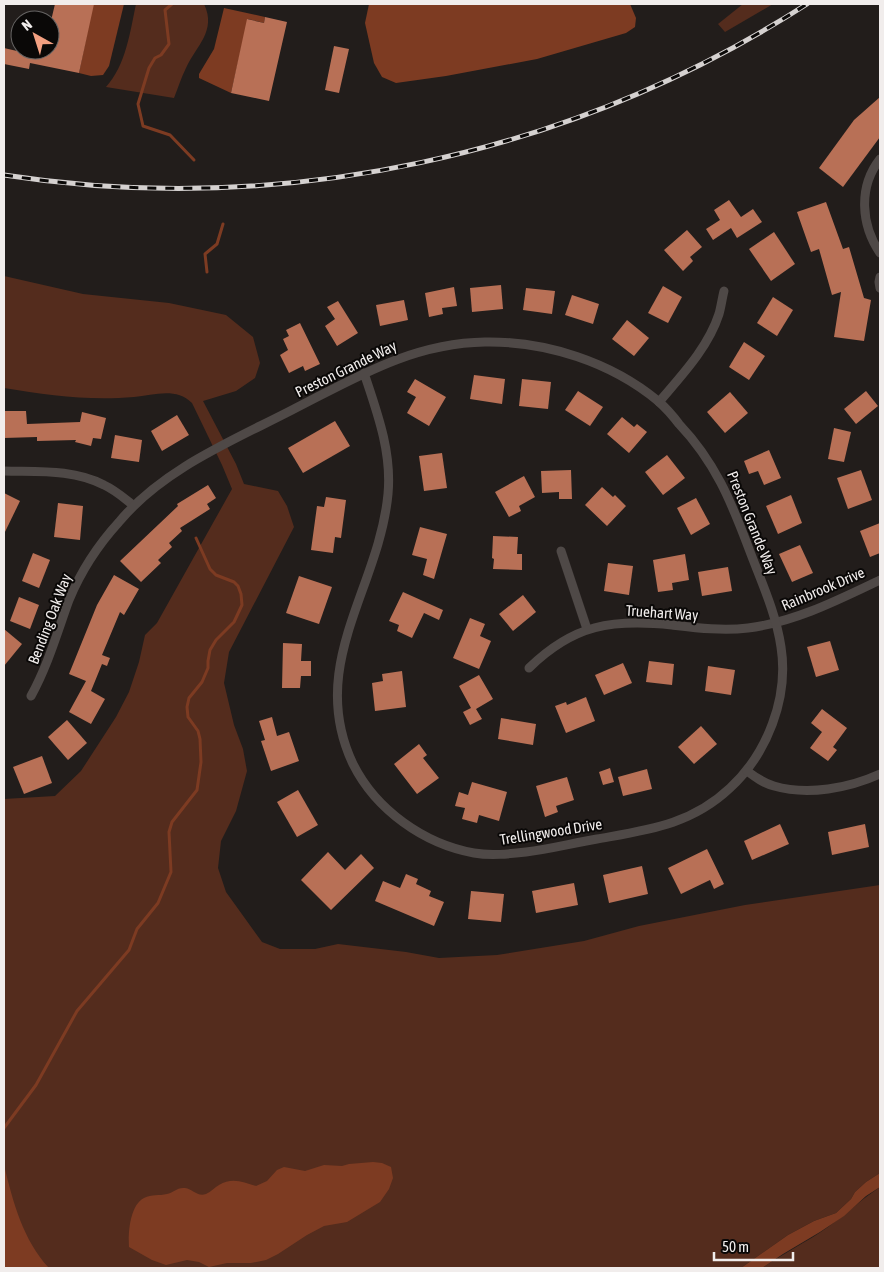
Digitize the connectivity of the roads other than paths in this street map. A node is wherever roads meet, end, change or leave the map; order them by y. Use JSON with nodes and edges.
{"nodes":[{"id":1,"x":880,"y":158,"type":"edge"},
{"id":2,"x":880,"y":253,"type":"edge"},
{"id":3,"x":880,"y":277,"type":"edge"},
{"id":4,"x":880,"y":288,"type":"edge"},
{"id":5,"x":724,"y":291,"type":"dead end"},
{"id":6,"x":364,"y":373,"type":"junction"},
{"id":7,"x":659,"y":402,"type":"junction"},
{"id":8,"x":4,"y":471,"type":"edge"},
{"id":9,"x":133,"y":505,"type":"junction"},
{"id":10,"x":561,"y":551,"type":"dead end"},
{"id":11,"x":880,"y":580,"type":"edge"},
{"id":12,"x":776,"y":624,"type":"junction"},
{"id":13,"x":588,"y":629,"type":"junction"},
{"id":14,"x":529,"y":668,"type":"dead end"},
{"id":15,"x":31,"y":696,"type":"dead end"},
{"id":16,"x":747,"y":771,"type":"junction"},
{"id":17,"x":880,"y":774,"type":"edge"}],
"edges":[{"from":1,"to":2,"type":"street"},
{"from":3,"to":4,"type":"street"},
{"from":5,"to":7,"type":"street"},
{"from":6,"to":7,"type":"street","name":"Preston Grande Way"},
{"from":6,"to":9,"type":"street","name":"Preston Grande Way"},
{"from":6,"to":16,"type":"street","name":"Trellingwood Drive"},
{"from":7,"to":12,"type":"street","name":"Preston Grande Way"},
{"from":8,"to":9,"type":"street"},
{"from":9,"to":15,"type":"street","name":"Bending Oak Way"},
{"from":10,"to":13,"type":"street"},
{"from":11,"to":12,"type":"street","name":"Rainbrook Drive"},
{"from":12,"to":13,"type":"street","name":"Truehart Way"},
{"from":12,"to":16,"type":"street","name":"Trellingwood Drive"},
{"from":13,"to":14,"type":"street","name":"Truehart Way"},
{"from":16,"to":17,"type":"street"}]}
